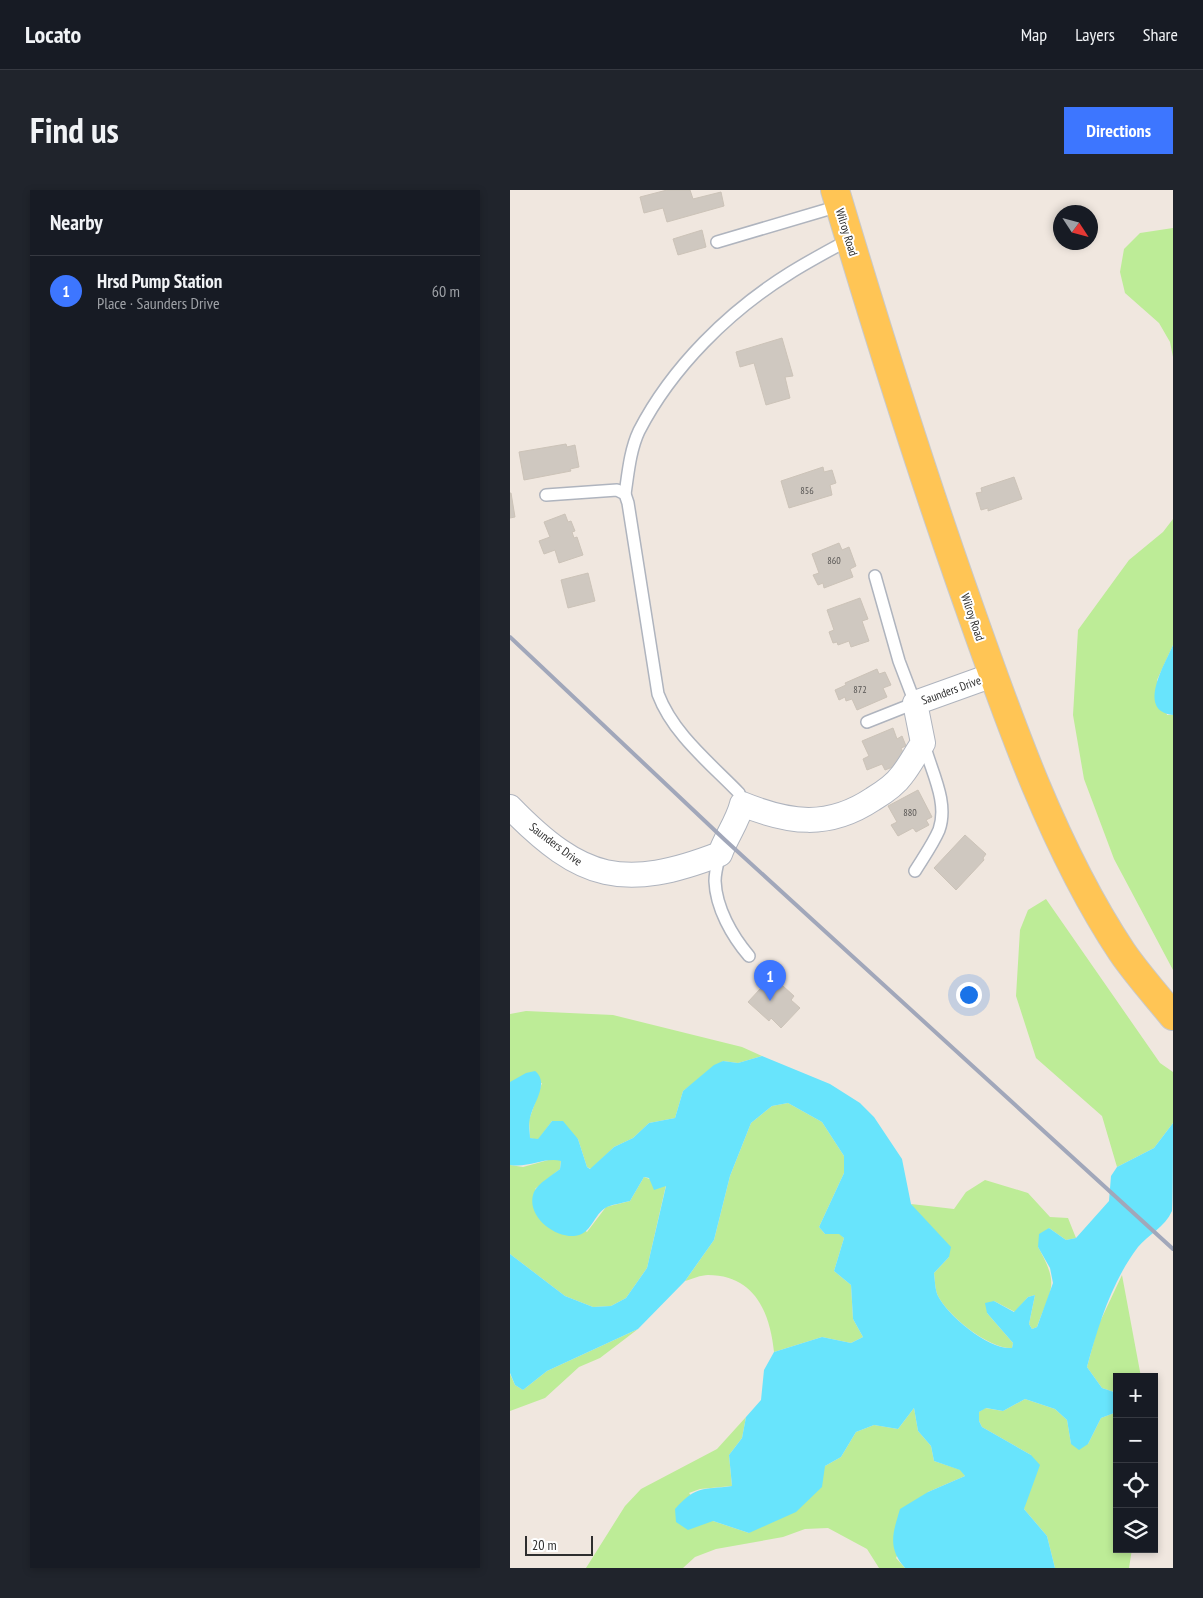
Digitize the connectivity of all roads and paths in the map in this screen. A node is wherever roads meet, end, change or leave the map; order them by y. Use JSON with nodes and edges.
{"nodes":[{"id":1,"x":837,"y":198,"type":"edge"},
{"id":2,"x":850,"y":240,"type":"junction"},
{"id":3,"x":717,"y":242,"type":"dead end"},
{"id":4,"x":625,"y":494,"type":"junction"},
{"id":5,"x":546,"y":495,"type":"dead end"},
{"id":6,"x":875,"y":576,"type":"dead end"},
{"id":7,"x":993,"y":675,"type":"junction"},
{"id":8,"x":915,"y":703,"type":"junction"},
{"id":9,"x":867,"y":722,"type":"dead end"},
{"id":10,"x":924,"y":742,"type":"junction"},
{"id":11,"x":742,"y":804,"type":"junction"},
{"id":12,"x":510,"y":806,"type":"edge"},
{"id":13,"x":720,"y":854,"type":"junction"},
{"id":14,"x":915,"y":871,"type":"dead end"},
{"id":15,"x":749,"y":956,"type":"dead end"},
{"id":16,"x":1173,"y":1016,"type":"edge"}],
"edges":[{"from":1,"to":2,"type":"main road","name":"Wilroy Road"},
{"from":1,"to":3,"type":"lane"},
{"from":2,"to":4,"type":"lane"},
{"from":2,"to":7,"type":"main road","name":"Wilroy Road"},
{"from":4,"to":5,"type":"lane"},
{"from":4,"to":11,"type":"lane"},
{"from":6,"to":8,"type":"lane"},
{"from":7,"to":8,"type":"street","name":"Saunders Drive"},
{"from":7,"to":16,"type":"main road","name":"Wilroy Road"},
{"from":8,"to":9,"type":"lane"},
{"from":8,"to":10,"type":"street","name":"Saunders Drive"},
{"from":10,"to":11,"type":"street"},
{"from":10,"to":14,"type":"lane"},
{"from":11,"to":13,"type":"street"},
{"from":12,"to":13,"type":"street","name":"Saunders Drive"},
{"from":13,"to":15,"type":"lane"}]}
